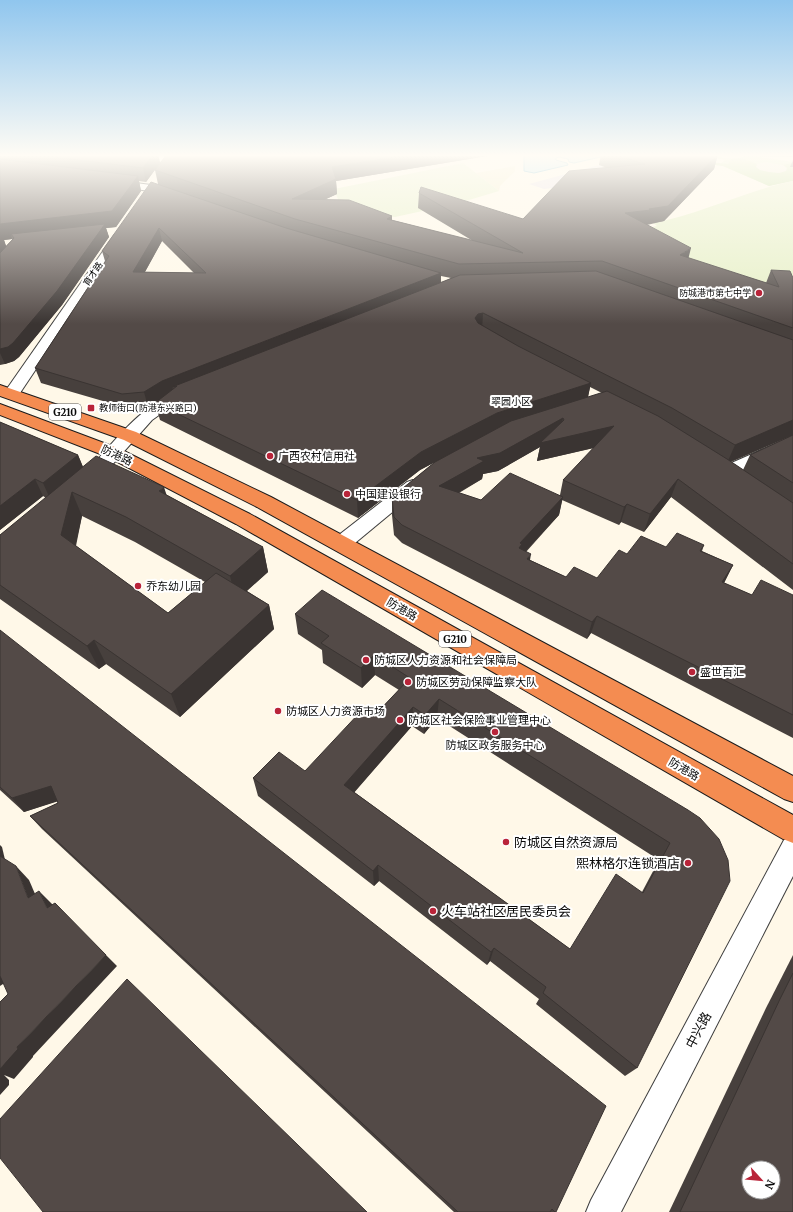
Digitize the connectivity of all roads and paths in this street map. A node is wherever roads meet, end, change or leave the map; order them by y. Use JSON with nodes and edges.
{"nodes":[{"id":1,"x":106,"y":233,"type":"edge"},
{"id":2,"x":6,"y":391,"type":"edge"},
{"id":3,"x":193,"y":392,"type":"edge"},
{"id":4,"x":0,"y":409,"type":"edge"},
{"id":5,"x":130,"y":436,"type":"junction"},
{"id":6,"x":793,"y":441,"type":"edge"},
{"id":7,"x":114,"y":453,"type":"junction"},
{"id":8,"x":726,"y":472,"type":"edge"},
{"id":9,"x":427,"y":475,"type":"edge"},
{"id":10,"x":76,"y":491,"type":"edge"},
{"id":11,"x":342,"y":544,"type":"junction"},
{"id":12,"x":793,"y":790,"type":"edge"},
{"id":13,"x":793,"y":830,"type":"edge"},
{"id":14,"x":793,"y":849,"type":"edge"},
{"id":15,"x":603,"y":1212,"type":"edge"}],
"edges":[{"from":1,"to":2,"type":"street","name":"育才路"},
{"from":2,"to":5,"type":"highway","name":"防港路","number":"G210"},
{"from":3,"to":5,"type":"street"},
{"from":4,"to":7,"type":"highway","name":"防港路","number":"G210"},
{"from":5,"to":7,"type":"street"},
{"from":5,"to":11,"type":"highway","name":"防港路","number":"G210"},
{"from":6,"to":8,"type":"street"},
{"from":7,"to":10,"type":"street"},
{"from":7,"to":13,"type":"highway","name":"防港路","number":"G210"},
{"from":9,"to":11,"type":"street"},
{"from":11,"to":12,"type":"highway","name":"防港路","number":"G210"},
{"from":14,"to":15,"type":"street","name":"中兴路"}]}
